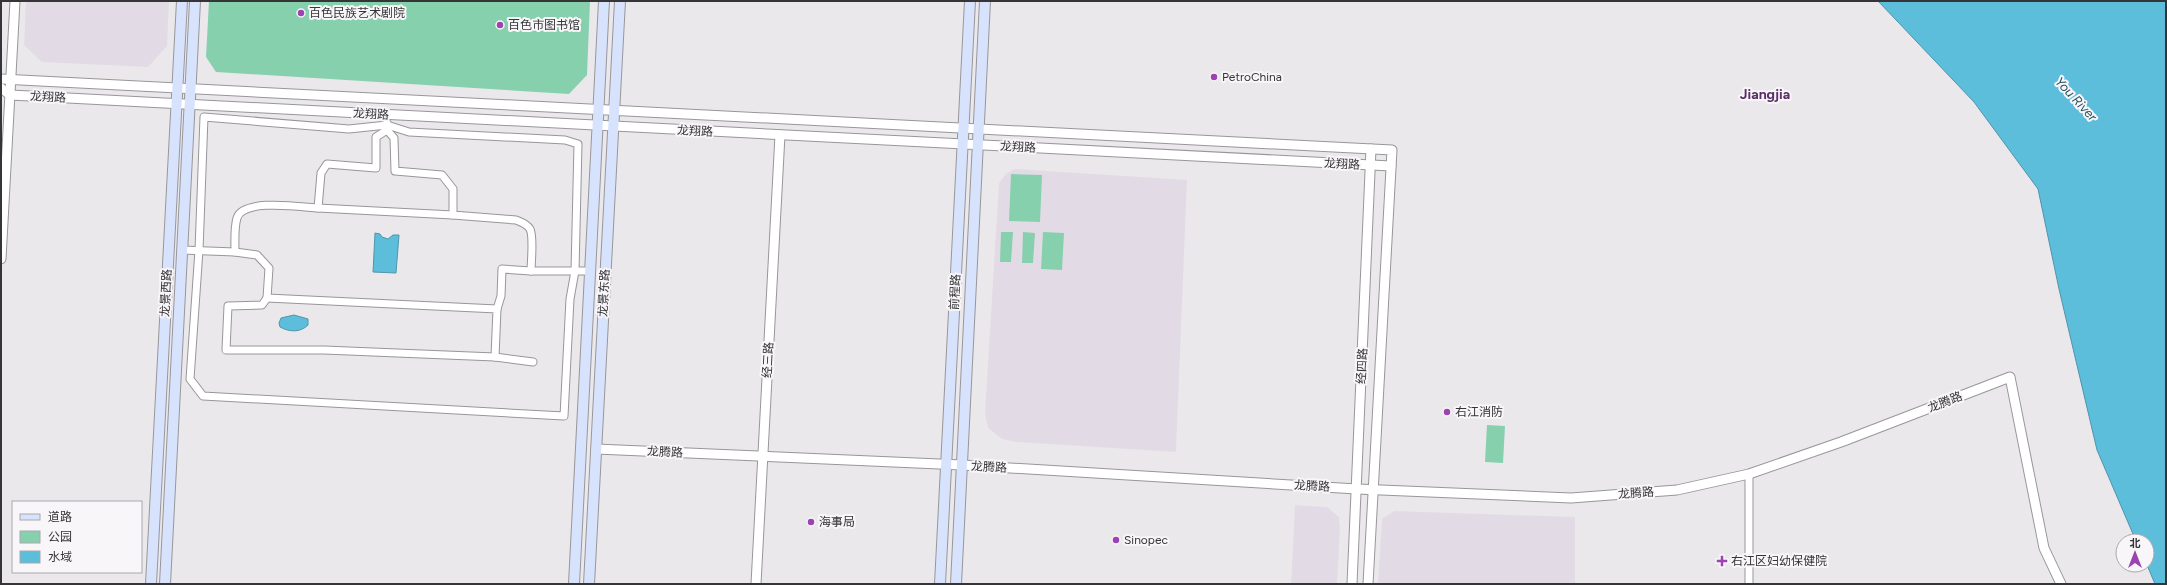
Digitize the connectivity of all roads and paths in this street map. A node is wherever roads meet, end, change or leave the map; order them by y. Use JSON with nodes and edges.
{"nodes":[{"id":1,"x":15,"y":1,"type":"edge"},
{"id":2,"x":182,"y":1,"type":"edge"},
{"id":3,"x":195,"y":1,"type":"edge"},
{"id":4,"x":604,"y":1,"type":"edge"},
{"id":5,"x":620,"y":1,"type":"edge"},
{"id":6,"x":970,"y":1,"type":"edge"},
{"id":7,"x":985,"y":1,"type":"edge"},
{"id":8,"x":11,"y":78,"type":"junction"},
{"id":9,"x":1,"y":79,"type":"edge"},
{"id":10,"x":177,"y":86,"type":"junction"},
{"id":11,"x":190,"y":87,"type":"junction"},
{"id":12,"x":1,"y":88,"type":"edge"},
{"id":13,"x":10,"y":95,"type":"junction"},
{"id":14,"x":176,"y":104,"type":"junction"},
{"id":15,"x":190,"y":105,"type":"junction"},
{"id":16,"x":599,"y":108,"type":"junction"},
{"id":17,"x":614,"y":109,"type":"junction"},
{"id":18,"x":386,"y":115,"type":"junction"},
{"id":19,"x":598,"y":126,"type":"junction"},
{"id":20,"x":613,"y":126,"type":"junction"},
{"id":21,"x":963,"y":127,"type":"junction"},
{"id":22,"x":387,"y":128,"type":"junction"},
{"id":23,"x":979,"y":128,"type":"junction"},
{"id":24,"x":780,"y":135,"type":"junction"},
{"id":25,"x":962,"y":145,"type":"junction"},
{"id":26,"x":978,"y":145,"type":"junction"},
{"id":27,"x":1371,"y":148,"type":"junction"},
{"id":28,"x":1392,"y":150,"type":"joint"},
{"id":29,"x":1371,"y":166,"type":"junction"},
{"id":30,"x":1391,"y":166,"type":"junction"},
{"id":31,"x":318,"y":208,"type":"junction"},
{"id":32,"x":453,"y":215,"type":"junction"},
{"id":33,"x":182,"y":250,"type":"junction"},
{"id":34,"x":199,"y":250,"type":"junction"},
{"id":35,"x":235,"y":252,"type":"junction"},
{"id":36,"x":1,"y":259,"type":"edge"},
{"id":37,"x":531,"y":271,"type":"junction"},
{"id":38,"x":575,"y":271,"type":"junction"},
{"id":39,"x":590,"y":271,"type":"junction"},
{"id":40,"x":267,"y":298,"type":"junction"},
{"id":41,"x":497,"y":309,"type":"junction"},
{"id":42,"x":495,"y":357,"type":"junction"},
{"id":43,"x":533,"y":362,"type":"dead end"},
{"id":44,"x":596,"y":449,"type":"junction"},
{"id":45,"x":763,"y":456,"type":"junction"},
{"id":46,"x":946,"y":464,"type":"junction"},
{"id":47,"x":962,"y":465,"type":"junction"},
{"id":48,"x":1749,"y":474,"type":"junction"},
{"id":49,"x":1357,"y":488,"type":"junction"},
{"id":50,"x":1373,"y":489,"type":"junction"},
{"id":51,"x":151,"y":584,"type":"edge"},
{"id":52,"x":165,"y":584,"type":"edge"},
{"id":53,"x":574,"y":584,"type":"edge"},
{"id":54,"x":589,"y":584,"type":"edge"},
{"id":55,"x":756,"y":584,"type":"edge"},
{"id":56,"x":940,"y":584,"type":"edge"},
{"id":57,"x":956,"y":584,"type":"edge"},
{"id":58,"x":1352,"y":584,"type":"edge"},
{"id":59,"x":1368,"y":584,"type":"edge"},
{"id":60,"x":1749,"y":584,"type":"edge"},
{"id":61,"x":2061,"y":584,"type":"edge"}],
"edges":[{"from":1,"to":8,"type":"street"},
{"from":2,"to":10,"type":"main road","name":"龙景西路"},
{"from":3,"to":11,"type":"main road","name":"龙景西路"},
{"from":4,"to":16,"type":"main road","name":"龙景东路"},
{"from":5,"to":17,"type":"main road","name":"龙景东路"},
{"from":6,"to":21,"type":"main road","name":"前程路"},
{"from":7,"to":23,"type":"main road","name":"前程路"},
{"from":8,"to":9,"type":"street","name":"龙翔路"},
{"from":8,"to":10,"type":"street","name":"龙翔路"},
{"from":8,"to":13,"type":"street"},
{"from":10,"to":11,"type":"street","name":"龙翔路"},
{"from":10,"to":14,"type":"main road","name":"龙景西路"},
{"from":11,"to":15,"type":"main road","name":"龙景西路"},
{"from":11,"to":16,"type":"street","name":"龙翔路"},
{"from":12,"to":13,"type":"street"},
{"from":13,"to":14,"type":"street","name":"龙翔路"},
{"from":13,"to":36,"type":"street"},
{"from":14,"to":15,"type":"street","name":"龙翔路"},
{"from":14,"to":51,"type":"main road","name":"龙景西路"},
{"from":15,"to":18,"type":"street","name":"龙翔路"},
{"from":15,"to":33,"type":"main road","name":"龙景西路"},
{"from":16,"to":17,"type":"street","name":"龙翔路"},
{"from":16,"to":19,"type":"main road","name":"龙景东路"},
{"from":17,"to":20,"type":"main road","name":"龙景东路"},
{"from":17,"to":21,"type":"street","name":"龙翔路"},
{"from":18,"to":19,"type":"street","name":"龙翔路"},
{"from":18,"to":22,"type":"street"},
{"from":19,"to":20,"type":"street","name":"龙翔路"},
{"from":19,"to":39,"type":"main road","name":"龙景东路"},
{"from":20,"to":24,"type":"street","name":"龙翔路"},
{"from":20,"to":44,"type":"main road","name":"龙景东路"},
{"from":21,"to":23,"type":"street","name":"龙翔路"},
{"from":21,"to":25,"type":"main road","name":"前程路"},
{"from":22,"to":31,"type":"street"},
{"from":22,"to":32,"type":"street"},
{"from":22,"to":34,"type":"street"},
{"from":22,"to":38,"type":"street"},
{"from":23,"to":26,"type":"main road","name":"前程路"},
{"from":23,"to":27,"type":"street","name":"龙翔路"},
{"from":24,"to":25,"type":"street","name":"龙翔路"},
{"from":24,"to":45,"type":"street","name":"经三路"},
{"from":25,"to":26,"type":"street","name":"龙翔路"},
{"from":25,"to":46,"type":"main road","name":"前程路"},
{"from":26,"to":29,"type":"street","name":"龙翔路"},
{"from":26,"to":47,"type":"main road","name":"前程路"},
{"from":27,"to":28,"type":"street","name":"龙翔路"},
{"from":27,"to":29,"type":"street","name":"经四路"},
{"from":28,"to":30,"type":"street","name":"经四路"},
{"from":29,"to":30,"type":"street","name":"龙翔路"},
{"from":29,"to":49,"type":"street","name":"经四路"},
{"from":30,"to":50,"type":"street","name":"经四路"},
{"from":31,"to":32,"type":"street"},
{"from":31,"to":35,"type":"street"},
{"from":32,"to":37,"type":"street"},
{"from":33,"to":34,"type":"street"},
{"from":33,"to":52,"type":"main road","name":"龙景西路"},
{"from":34,"to":35,"type":"street"},
{"from":34,"to":38,"type":"street"},
{"from":35,"to":40,"type":"street"},
{"from":37,"to":38,"type":"street"},
{"from":37,"to":41,"type":"street"},
{"from":38,"to":39,"type":"street"},
{"from":39,"to":53,"type":"main road","name":"龙景东路"},
{"from":40,"to":41,"type":"street"},
{"from":40,"to":42,"type":"street"},
{"from":41,"to":42,"type":"street"},
{"from":42,"to":43,"type":"street"},
{"from":44,"to":45,"type":"street","name":"龙腾路"},
{"from":44,"to":54,"type":"main road","name":"龙景东路"},
{"from":45,"to":46,"type":"street","name":"龙腾路"},
{"from":45,"to":55,"type":"street","name":"经三路"},
{"from":46,"to":47,"type":"street","name":"龙腾路"},
{"from":46,"to":56,"type":"main road","name":"前程路"},
{"from":47,"to":49,"type":"street","name":"龙腾路"},
{"from":47,"to":57,"type":"main road","name":"前程路"},
{"from":48,"to":50,"type":"street","name":"龙腾路"},
{"from":48,"to":60,"type":"street"},
{"from":48,"to":61,"type":"street","name":"龙腾路"},
{"from":49,"to":50,"type":"street","name":"龙腾路"},
{"from":49,"to":58,"type":"street","name":"经四路"},
{"from":50,"to":59,"type":"street","name":"经四路"}]}
